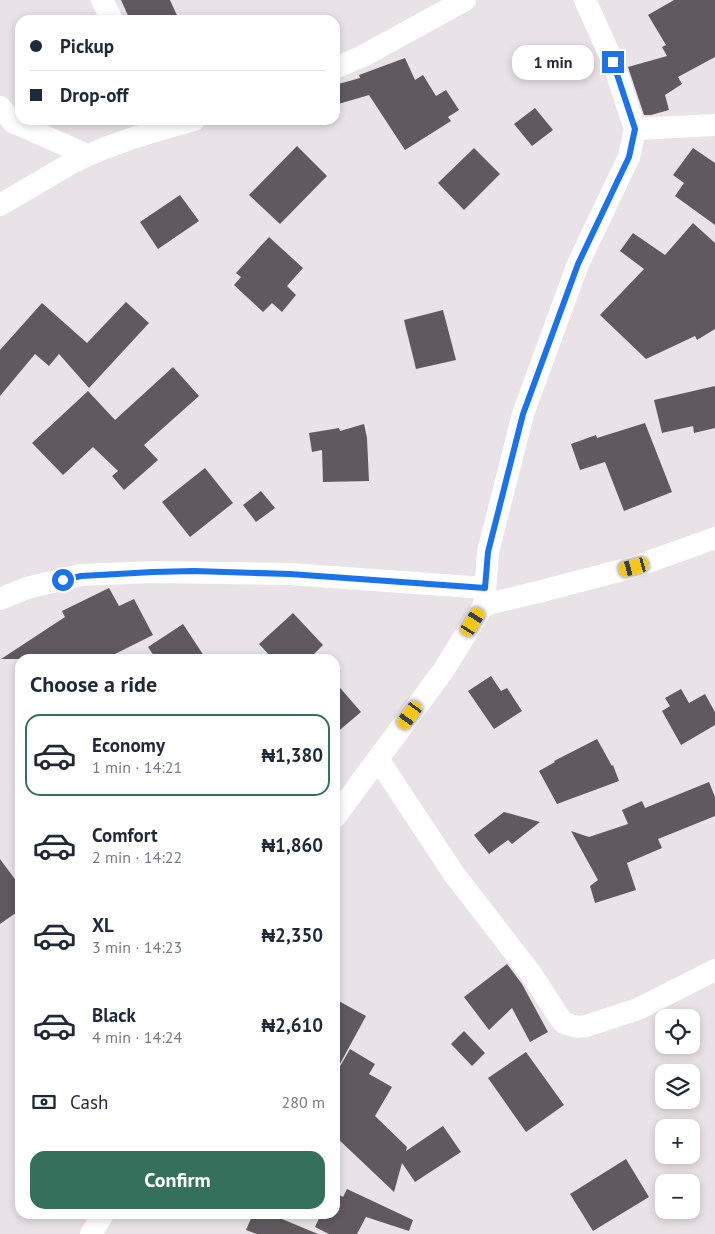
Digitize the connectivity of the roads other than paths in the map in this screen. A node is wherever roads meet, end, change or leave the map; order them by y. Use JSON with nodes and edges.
{"nodes":[{"id":1,"x":102,"y":0,"type":"edge"},
{"id":2,"x":465,"y":0,"type":"edge"},
{"id":3,"x":585,"y":0,"type":"edge"},
{"id":4,"x":110,"y":15,"type":"edge"},
{"id":5,"x":340,"y":66,"type":"edge"},
{"id":6,"x":0,"y":107,"type":"edge"},
{"id":7,"x":15,"y":123,"type":"edge"},
{"id":8,"x":20,"y":125,"type":"edge"},
{"id":9,"x":176,"y":125,"type":"edge"},
{"id":10,"x":715,"y":125,"type":"edge"},
{"id":11,"x":635,"y":129,"type":"junction"},
{"id":12,"x":87,"y":155,"type":"junction"},
{"id":13,"x":0,"y":205,"type":"edge"},
{"id":14,"x":715,"y":538,"type":"edge"},
{"id":15,"x":484,"y":596,"type":"junction"},
{"id":16,"x":0,"y":599,"type":"edge"},
{"id":17,"x":378,"y":759,"type":"junction"},
{"id":18,"x":340,"y":810,"type":"edge"},
{"id":19,"x":715,"y":970,"type":"edge"},
{"id":20,"x":100,"y":1219,"type":"edge"},
{"id":21,"x":91,"y":1234,"type":"edge"}],
"edges":[{"from":1,"to":4,"type":"street"},
{"from":2,"to":5,"type":"street"},
{"from":3,"to":11,"type":"street"},
{"from":6,"to":7,"type":"street"},
{"from":8,"to":12,"type":"street"},
{"from":9,"to":12,"type":"street"},
{"from":10,"to":11,"type":"street"},
{"from":11,"to":15,"type":"street"},
{"from":12,"to":13,"type":"street"},
{"from":14,"to":15,"type":"street"},
{"from":15,"to":16,"type":"street"},
{"from":15,"to":17,"type":"street"},
{"from":17,"to":18,"type":"street"},
{"from":17,"to":19,"type":"street"},
{"from":20,"to":21,"type":"street"}]}
